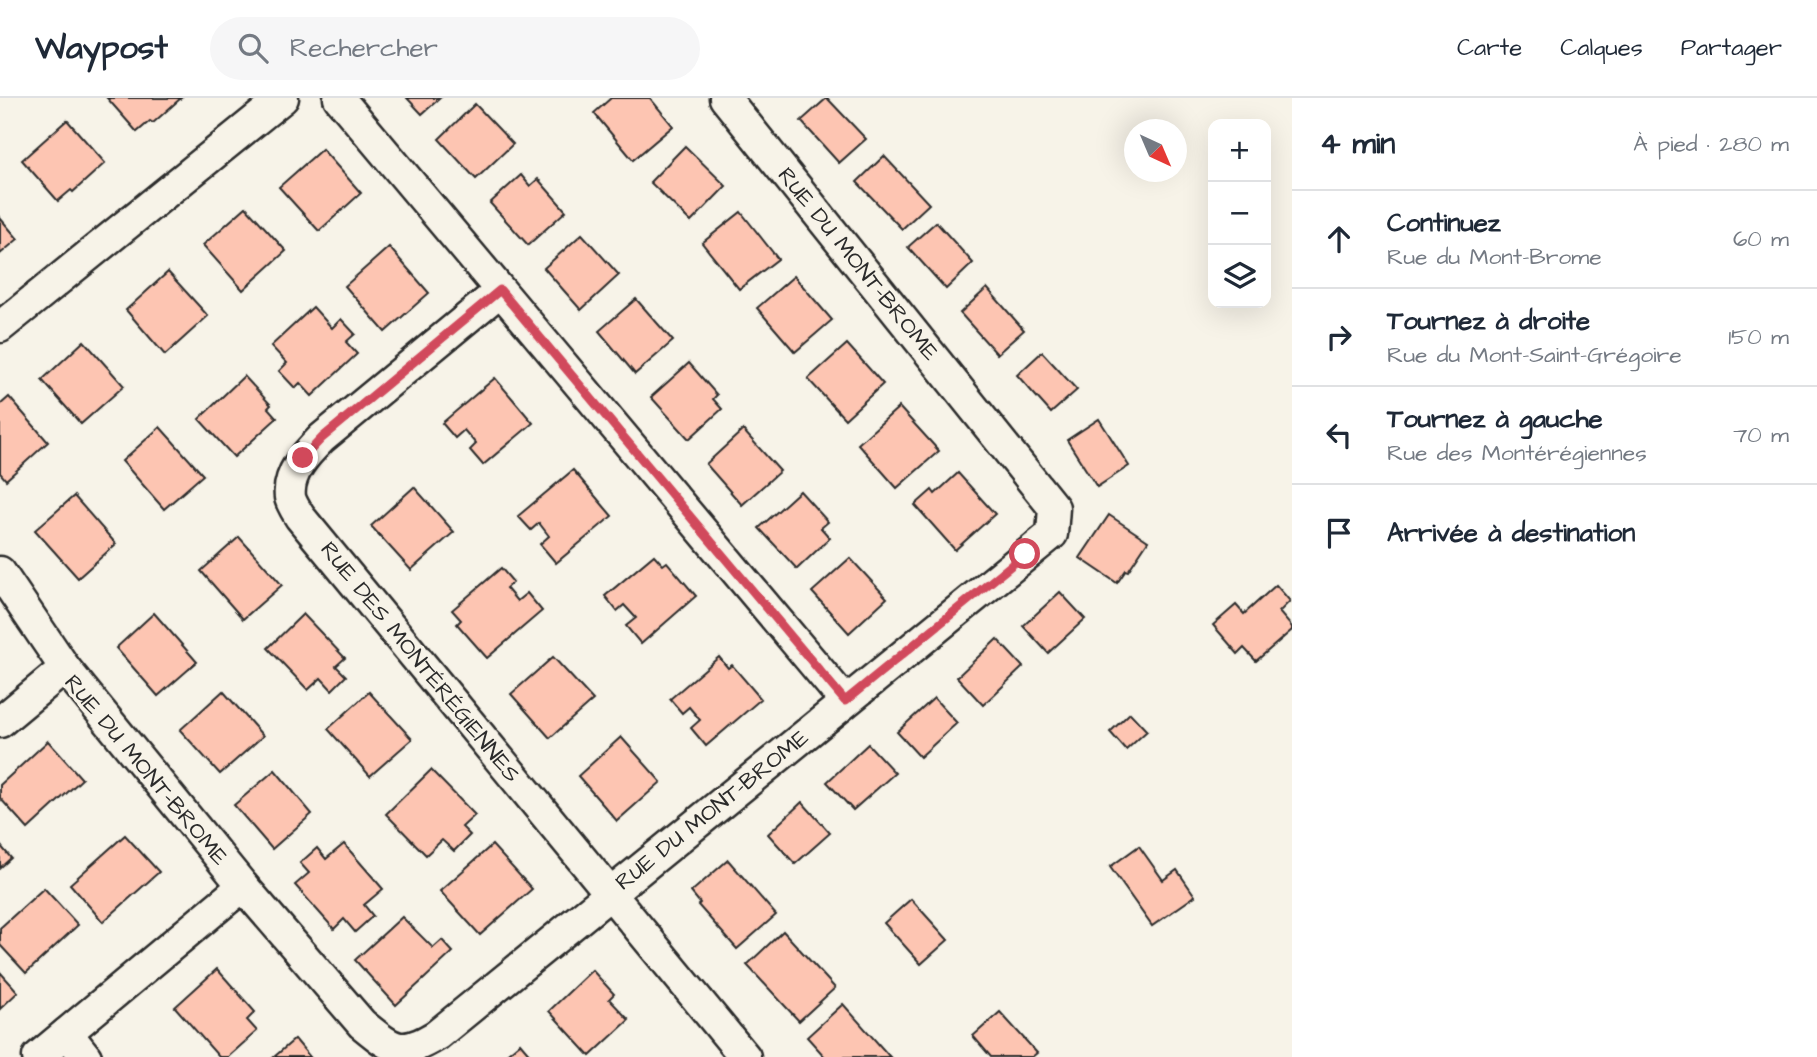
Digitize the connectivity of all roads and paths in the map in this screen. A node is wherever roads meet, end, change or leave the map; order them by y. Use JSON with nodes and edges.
{"nodes":[{"id":1,"x":283,"y":98,"type":"edge"},
{"id":2,"x":339,"y":98,"type":"edge"},
{"id":3,"x":725,"y":98,"type":"edge"},
{"id":4,"x":500,"y":290,"type":"junction"},
{"id":5,"x":0,"y":327,"type":"edge"},
{"id":6,"x":0,"y":572,"type":"edge"},
{"id":7,"x":65,"y":668,"type":"junction"},
{"id":8,"x":845,"y":701,"type":"junction"},
{"id":9,"x":0,"y":723,"type":"edge"},
{"id":10,"x":243,"y":886,"type":"junction"},
{"id":11,"x":610,"y":893,"type":"junction"},
{"id":12,"x":67,"y":1033,"type":"junction"},
{"id":13,"x":38,"y":1057,"type":"edge"},
{"id":14,"x":86,"y":1057,"type":"edge"},
{"id":15,"x":745,"y":1057,"type":"edge"}],
"edges":[{"from":1,"to":5,"type":"street"},
{"from":2,"to":4,"type":"street"},
{"from":3,"to":8,"type":"street","name":"RUE DU MONT-BROME"},
{"from":4,"to":8,"type":"street"},
{"from":4,"to":11,"type":"street","name":"RUE DES MONTÉRÉGIENNES"},
{"from":6,"to":7,"type":"street"},
{"from":7,"to":9,"type":"street","name":"RUE DU MONT-BROME"},
{"from":7,"to":10,"type":"street","name":"RUE DU MONT-BROME"},
{"from":8,"to":11,"type":"street","name":"RUE DU MONT-BROME"},
{"from":10,"to":11,"type":"street","name":"RUE DU MONT-BROME"},
{"from":10,"to":12,"type":"street"},
{"from":11,"to":15,"type":"street","name":"RUE DES MONTÉRÉGIENNES"},
{"from":12,"to":13,"type":"street"},
{"from":12,"to":14,"type":"street"}]}
